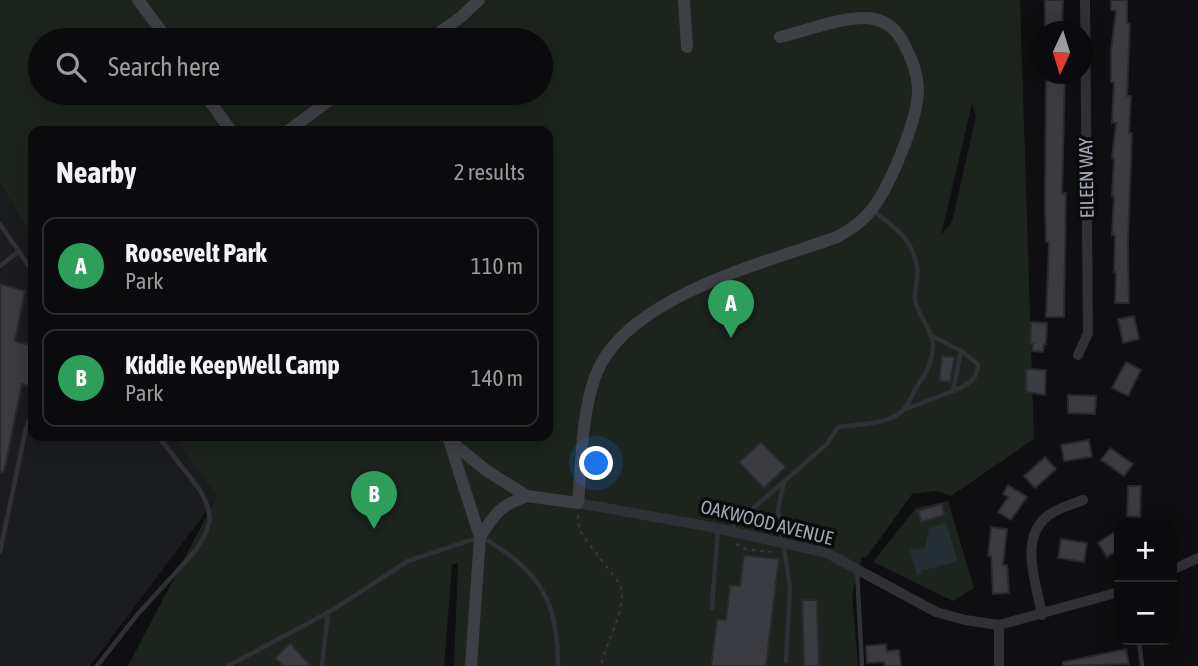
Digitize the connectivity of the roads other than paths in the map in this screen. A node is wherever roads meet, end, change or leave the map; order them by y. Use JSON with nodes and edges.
{"nodes":[{"id":1,"x":138,"y":0,"type":"edge"},
{"id":2,"x":478,"y":0,"type":"edge"},
{"id":3,"x":684,"y":0,"type":"edge"},
{"id":4,"x":1085,"y":0,"type":"edge"},
{"id":5,"x":158,"y":28,"type":"edge"},
{"id":6,"x":446,"y":28,"type":"edge"},
{"id":7,"x":780,"y":37,"type":"dead end"},
{"id":8,"x":687,"y":47,"type":"dead end"},
{"id":9,"x":213,"y":105,"type":"edge"},
{"id":10,"x":323,"y":105,"type":"edge"},
{"id":11,"x":227,"y":126,"type":"edge"},
{"id":12,"x":295,"y":126,"type":"edge"},
{"id":13,"x":872,"y":210,"type":"junction"},
{"id":14,"x":0,"y":224,"type":"edge"},
{"id":15,"x":18,"y":252,"type":"junction"},
{"id":16,"x":28,"y":265,"type":"edge"},
{"id":17,"x":0,"y":266,"type":"edge"},
{"id":18,"x":930,"y":335,"type":"junction"},
{"id":19,"x":961,"y":351,"type":"junction"},
{"id":20,"x":1078,"y":355,"type":"dead end"},
{"id":21,"x":953,"y":391,"type":"junction"},
{"id":22,"x":903,"y":410,"type":"junction"},
{"id":23,"x":28,"y":423,"type":"edge"},
{"id":24,"x":163,"y":441,"type":"edge"},
{"id":25,"x":449,"y":441,"type":"edge"},
{"id":26,"x":452,"y":441,"type":"edge"},
{"id":27,"x":784,"y":480,"type":"junction"},
{"id":28,"x":527,"y":496,"type":"junction"},
{"id":29,"x":1083,"y":500,"type":"dead end"},
{"id":30,"x":578,"y":509,"type":"junction"},
{"id":31,"x":721,"y":533,"type":"junction"},
{"id":32,"x":480,"y":537,"type":"junction"},
{"id":33,"x":783,"y":543,"type":"junction"},
{"id":34,"x":0,"y":551,"type":"edge"},
{"id":35,"x":1198,"y":558,"type":"edge"},
{"id":36,"x":1177,"y":568,"type":"edge"},
{"id":37,"x":857,"y":569,"type":"junction"},
{"id":38,"x":1114,"y":593,"type":"edge"},
{"id":39,"x":712,"y":608,"type":"dead end"},
{"id":40,"x":328,"y":612,"type":"junction"},
{"id":41,"x":1042,"y":615,"type":"junction"},
{"id":42,"x":999,"y":625,"type":"junction"},
{"id":43,"x":1140,"y":645,"type":"edge"},
{"id":44,"x":786,"y":661,"type":"dead end"},
{"id":45,"x":97,"y":666,"type":"edge"},
{"id":46,"x":229,"y":666,"type":"edge"},
{"id":47,"x":322,"y":666,"type":"edge"},
{"id":48,"x":471,"y":666,"type":"edge"},
{"id":49,"x":558,"y":666,"type":"edge"},
{"id":50,"x":862,"y":666,"type":"edge"},
{"id":51,"x":999,"y":666,"type":"edge"},
{"id":52,"x":1142,"y":666,"type":"edge"}],
"edges":[{"from":1,"to":5,"type":"street"},
{"from":2,"to":6,"type":"street"},
{"from":3,"to":8,"type":"street"},
{"from":4,"to":20,"type":"street","name":"EILEEN WAY"},
{"from":7,"to":13,"type":"street"},
{"from":9,"to":11,"type":"street"},
{"from":10,"to":12,"type":"street"},
{"from":13,"to":18,"type":"lane"},
{"from":13,"to":30,"type":"street"},
{"from":14,"to":15,"type":"lane"},
{"from":15,"to":16,"type":"lane"},
{"from":15,"to":17,"type":"lane"},
{"from":18,"to":19,"type":"lane"},
{"from":18,"to":22,"type":"lane"},
{"from":19,"to":21,"type":"lane"},
{"from":19,"to":21,"type":"lane"},
{"from":21,"to":22,"type":"lane"},
{"from":22,"to":27,"type":"lane"},
{"from":23,"to":34,"type":"lane"},
{"from":24,"to":45,"type":"lane"},
{"from":25,"to":32,"type":"street"},
{"from":26,"to":28,"type":"street","name":"OAKWOOD AVENUE"},
{"from":27,"to":31,"type":"lane"},
{"from":27,"to":33,"type":"lane"},
{"from":28,"to":30,"type":"street","name":"OAKWOOD AVENUE"},
{"from":28,"to":32,"type":"street"},
{"from":29,"to":41,"type":"street"},
{"from":30,"to":31,"type":"street","name":"OAKWOOD AVENUE"},
{"from":31,"to":33,"type":"street","name":"OAKWOOD AVENUE"},
{"from":31,"to":39,"type":"lane"},
{"from":32,"to":40,"type":"lane"},
{"from":32,"to":48,"type":"street"},
{"from":32,"to":49,"type":"lane"},
{"from":33,"to":37,"type":"street","name":"OAKWOOD AVENUE"},
{"from":33,"to":44,"type":"lane"},
{"from":35,"to":36,"type":"street"},
{"from":37,"to":42,"type":"street","name":"OAKWOOD AVENUE"},
{"from":37,"to":50,"type":"lane"},
{"from":38,"to":41,"type":"street","name":"OAKWOOD AVENUE"},
{"from":40,"to":46,"type":"lane"},
{"from":40,"to":47,"type":"lane"},
{"from":41,"to":42,"type":"street","name":"OAKWOOD AVENUE"},
{"from":42,"to":51,"type":"street"},
{"from":43,"to":52,"type":"lane"}]}
